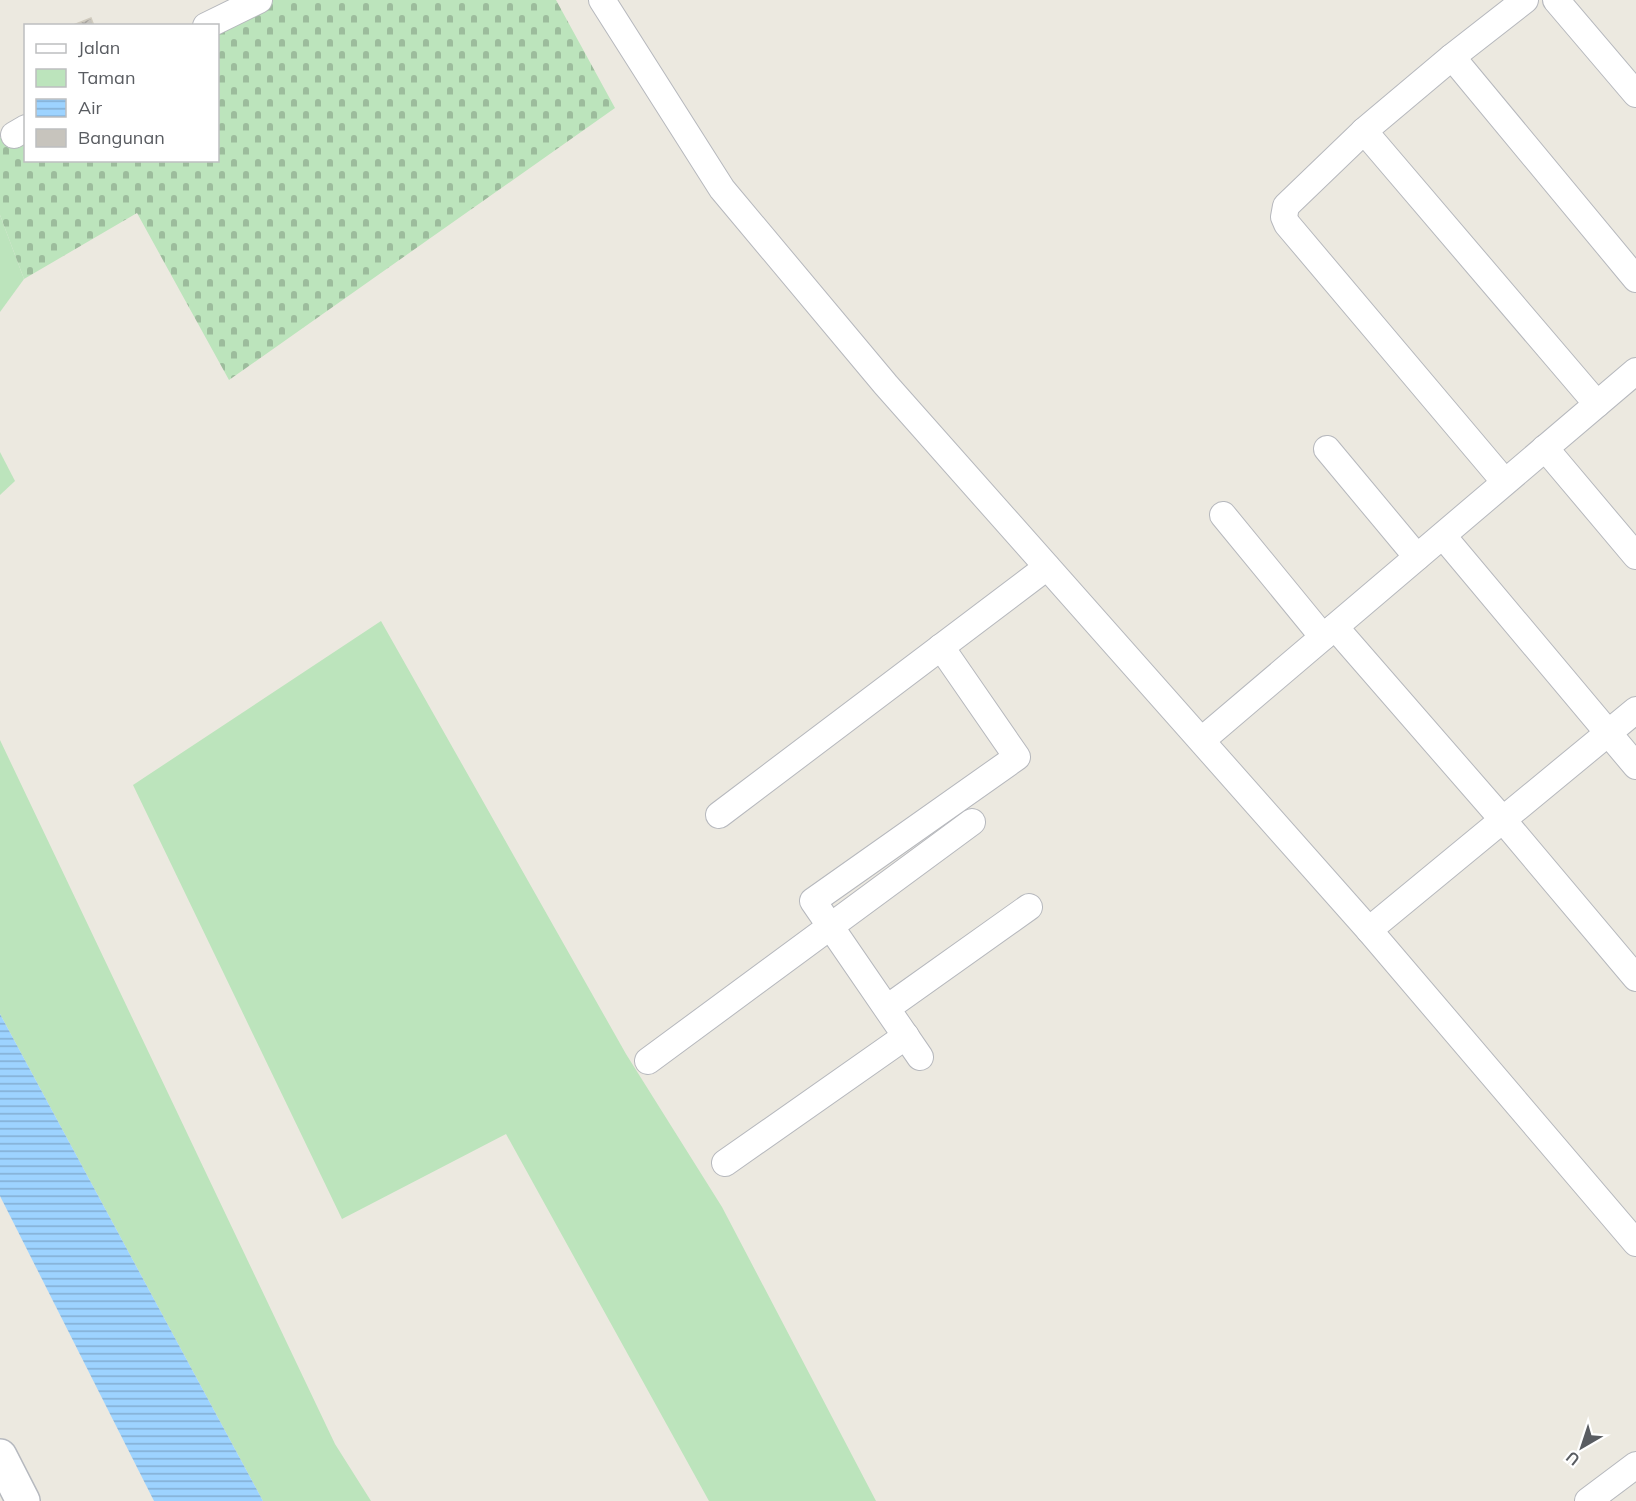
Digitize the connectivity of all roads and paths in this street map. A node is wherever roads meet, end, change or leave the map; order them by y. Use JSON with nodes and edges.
{"nodes":[{"id":1,"x":259,"y":0,"type":"edge"},
{"id":2,"x":603,"y":0,"type":"edge"},
{"id":3,"x":1525,"y":0,"type":"edge"},
{"id":4,"x":1556,"y":0,"type":"edge"},
{"id":5,"x":210,"y":24,"type":"edge"},
{"id":6,"x":1452,"y":57,"type":"junction"},
{"id":7,"x":1636,"y":94,"type":"edge"},
{"id":8,"x":1364,"y":131,"type":"junction"},
{"id":9,"x":1636,"y":279,"type":"edge"},
{"id":10,"x":1636,"y":371,"type":"edge"},
{"id":11,"x":1597,"y":404,"type":"junction"},
{"id":12,"x":1545,"y":448,"type":"junction"},
{"id":13,"x":1327,"y":449,"type":"dead end"},
{"id":14,"x":1504,"y":481,"type":"junction"},
{"id":15,"x":1223,"y":515,"type":"dead end"},
{"id":16,"x":1443,"y":536,"type":"junction"},
{"id":17,"x":1636,"y":556,"type":"edge"},
{"id":18,"x":1417,"y":558,"type":"junction"},
{"id":19,"x":1047,"y":567,"type":"junction"},
{"id":20,"x":1329,"y":632,"type":"junction"},
{"id":21,"x":941,"y":647,"type":"junction"},
{"id":22,"x":1636,"y":710,"type":"edge"},
{"id":23,"x":1608,"y":733,"type":"junction"},
{"id":24,"x":1202,"y":740,"type":"junction"},
{"id":25,"x":1636,"y":766,"type":"edge"},
{"id":26,"x":718,"y":815,"type":"dead end"},
{"id":27,"x":1503,"y":820,"type":"junction"},
{"id":28,"x":972,"y":822,"type":"dead end"},
{"id":29,"x":1029,"y":907,"type":"dead end"},
{"id":30,"x":830,"y":927,"type":"junction"},
{"id":31,"x":1369,"y":930,"type":"junction"},
{"id":32,"x":1636,"y":978,"type":"edge"},
{"id":33,"x":887,"y":1008,"type":"junction"},
{"id":34,"x":906,"y":1036,"type":"junction"},
{"id":35,"x":920,"y":1057,"type":"dead end"},
{"id":36,"x":648,"y":1061,"type":"dead end"},
{"id":37,"x":724,"y":1163,"type":"dead end"},
{"id":38,"x":1636,"y":1243,"type":"edge"},
{"id":39,"x":0,"y":1456,"type":"edge"},
{"id":40,"x":1636,"y":1465,"type":"edge"},
{"id":41,"x":23,"y":1501,"type":"edge"},
{"id":42,"x":1588,"y":1501,"type":"edge"}],
"edges":[{"from":1,"to":5,"type":"street"},
{"from":2,"to":19,"type":"street"},
{"from":3,"to":6,"type":"street"},
{"from":4,"to":7,"type":"street"},
{"from":6,"to":8,"type":"street"},
{"from":6,"to":9,"type":"street"},
{"from":8,"to":11,"type":"street"},
{"from":8,"to":14,"type":"street"},
{"from":10,"to":11,"type":"street"},
{"from":11,"to":12,"type":"street"},
{"from":12,"to":14,"type":"street"},
{"from":12,"to":17,"type":"street"},
{"from":13,"to":18,"type":"street"},
{"from":14,"to":16,"type":"street"},
{"from":15,"to":20,"type":"street"},
{"from":16,"to":18,"type":"street"},
{"from":16,"to":23,"type":"street"},
{"from":18,"to":20,"type":"street"},
{"from":19,"to":21,"type":"street"},
{"from":19,"to":24,"type":"street"},
{"from":20,"to":24,"type":"street"},
{"from":20,"to":27,"type":"street"},
{"from":21,"to":26,"type":"street"},
{"from":21,"to":30,"type":"street"},
{"from":22,"to":23,"type":"street"},
{"from":23,"to":25,"type":"street"},
{"from":23,"to":27,"type":"street"},
{"from":24,"to":31,"type":"street"},
{"from":27,"to":31,"type":"street"},
{"from":27,"to":32,"type":"street"},
{"from":28,"to":30,"type":"street"},
{"from":29,"to":33,"type":"street"},
{"from":30,"to":33,"type":"street"},
{"from":30,"to":36,"type":"street"},
{"from":31,"to":38,"type":"street"},
{"from":33,"to":34,"type":"street"},
{"from":34,"to":35,"type":"street"},
{"from":34,"to":37,"type":"street"},
{"from":39,"to":41,"type":"main road"},
{"from":40,"to":42,"type":"street"}]}
